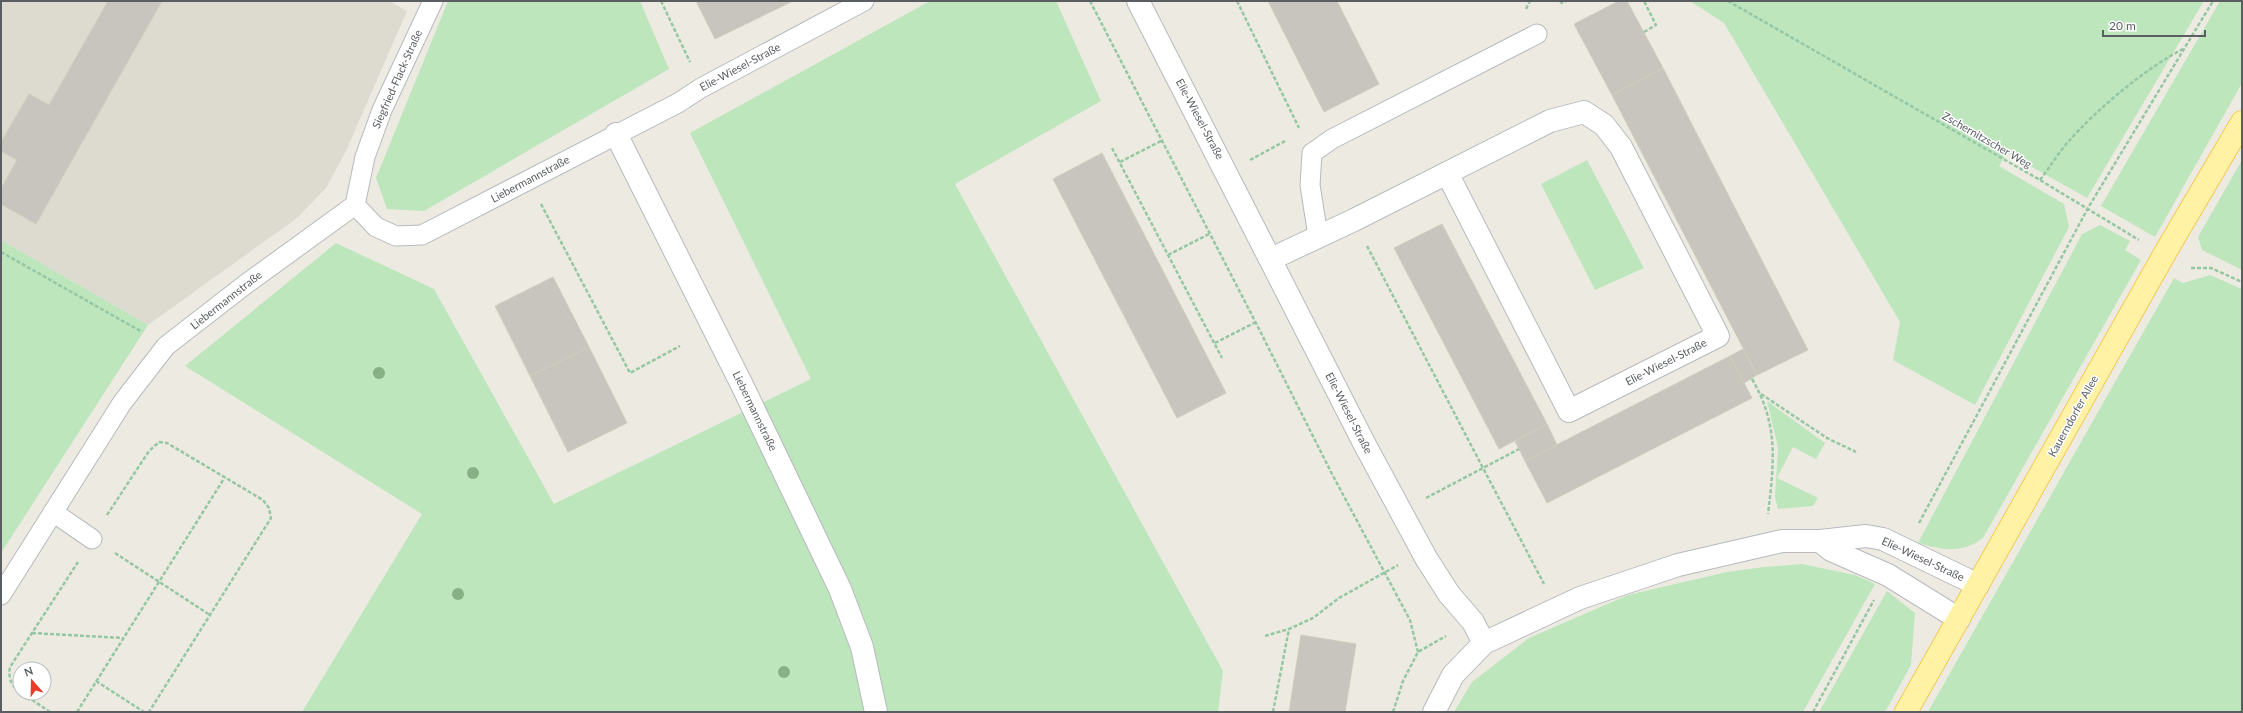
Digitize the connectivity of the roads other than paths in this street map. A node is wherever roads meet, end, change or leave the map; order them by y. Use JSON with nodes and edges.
{"nodes":[{"id":1,"x":433,"y":1,"type":"edge"},
{"id":2,"x":864,"y":1,"type":"edge"},
{"id":3,"x":1138,"y":1,"type":"edge"},
{"id":4,"x":1538,"y":34,"type":"dead end"},
{"id":5,"x":2242,"y":122,"type":"edge"},
{"id":6,"x":616,"y":134,"type":"junction"},
{"id":7,"x":1447,"y":173,"type":"junction"},
{"id":8,"x":354,"y":205,"type":"junction"},
{"id":9,"x":1318,"y":236,"type":"junction"},
{"id":10,"x":1271,"y":259,"type":"junction"},
{"id":11,"x":53,"y":512,"type":"junction"},
{"id":12,"x":92,"y":539,"type":"road end"},
{"id":13,"x":1820,"y":541,"type":"junction"},
{"id":14,"x":1978,"y":585,"type":"junction"},
{"id":15,"x":1,"y":595,"type":"edge"},
{"id":16,"x":1959,"y":619,"type":"junction"},
{"id":17,"x":1484,"y":643,"type":"junction"},
{"id":18,"x":876,"y":712,"type":"edge"},
{"id":19,"x":1434,"y":712,"type":"edge"},
{"id":20,"x":1906,"y":712,"type":"edge"}],
"edges":[{"from":1,"to":8,"type":"lane","name":"Siegfried-Flack-Straße"},
{"from":2,"to":6,"type":"lane","name":"Elie-Wiesel-Straße"},
{"from":3,"to":10,"type":"street","name":"Elie-Wiesel-Straße"},
{"from":4,"to":9,"type":"lane"},
{"from":5,"to":14,"type":"main road","name":"Kauerndorfer Allee"},
{"from":6,"to":8,"type":"lane","name":"Liebermannstraße"},
{"from":6,"to":18,"type":"street","name":"Liebermannstraße"},
{"from":7,"to":7,"type":"street","name":"Elie-Wiesel-Straße"},
{"from":7,"to":9,"type":"street","name":"Elie-Wiesel-Straße"},
{"from":8,"to":11,"type":"lane","name":"Liebermannstraße"},
{"from":9,"to":10,"type":"street","name":"Elie-Wiesel-Straße"},
{"from":10,"to":17,"type":"street","name":"Elie-Wiesel-Straße"},
{"from":11,"to":12,"type":"lane"},
{"from":11,"to":15,"type":"lane","name":"Liebermannstraße"},
{"from":13,"to":14,"type":"street","name":"Elie-Wiesel-Straße"},
{"from":13,"to":16,"type":"street"},
{"from":13,"to":17,"type":"street","name":"Elie-Wiesel-Straße"},
{"from":14,"to":16,"type":"main road","name":"Kauerndorfer Allee"},
{"from":16,"to":20,"type":"main road","name":"Kauerndorfer Allee"},
{"from":17,"to":19,"type":"street","name":"Elie-Wiesel-Straße"}]}
